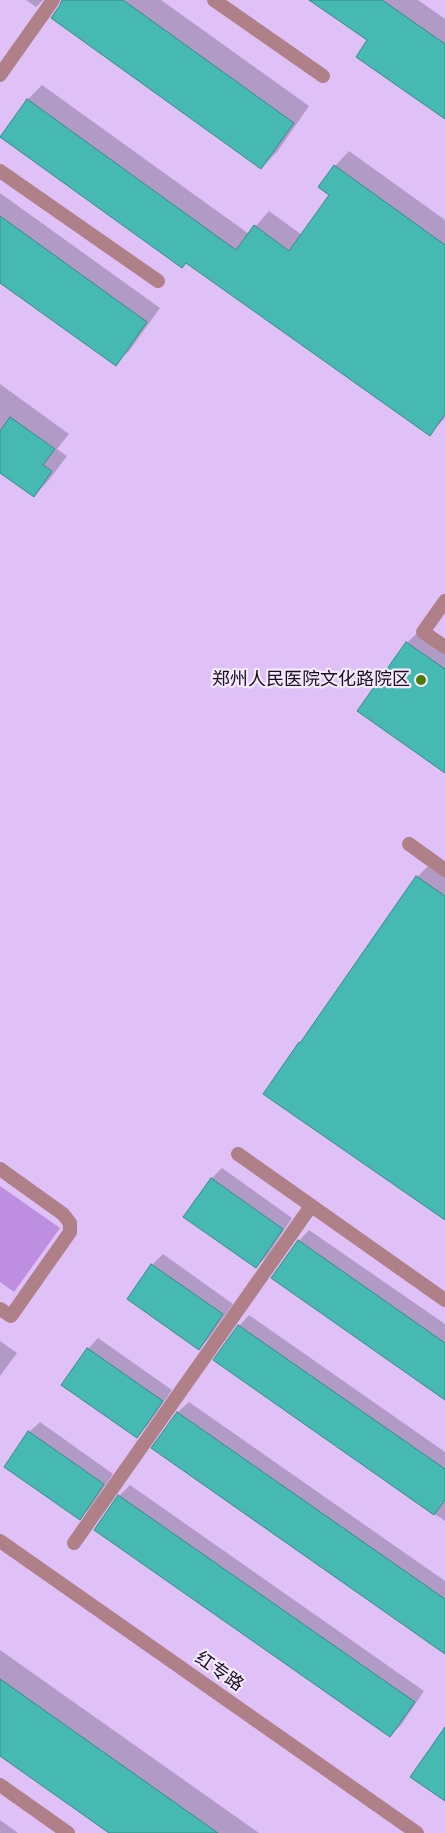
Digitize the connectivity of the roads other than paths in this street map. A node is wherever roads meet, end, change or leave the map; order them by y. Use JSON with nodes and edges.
{"nodes":[{"id":1,"x":53,"y":0,"type":"edge"},
{"id":2,"x":214,"y":0,"type":"edge"},
{"id":3,"x":0,"y":75,"type":"edge"},
{"id":4,"x":322,"y":76,"type":"dead end"},
{"id":5,"x":0,"y":171,"type":"edge"},
{"id":6,"x":158,"y":281,"type":"dead end"},
{"id":7,"x":445,"y":601,"type":"edge"},
{"id":8,"x":445,"y":647,"type":"edge"},
{"id":9,"x":409,"y":844,"type":"dead end"},
{"id":10,"x":445,"y":870,"type":"edge"},
{"id":11,"x":238,"y":1154,"type":"dead end"},
{"id":12,"x":0,"y":1169,"type":"edge"},
{"id":13,"x":311,"y":1206,"type":"junction"},
{"id":14,"x":445,"y":1300,"type":"edge"},
{"id":15,"x":0,"y":1308,"type":"edge"},
{"id":16,"x":0,"y":1541,"type":"edge"},
{"id":17,"x":74,"y":1543,"type":"dead end"},
{"id":18,"x":0,"y":1785,"type":"edge"},
{"id":19,"x":68,"y":1833,"type":"edge"},
{"id":20,"x":417,"y":1833,"type":"edge"}],
"edges":[{"from":1,"to":3,"type":"street"},
{"from":2,"to":4,"type":"street"},
{"from":5,"to":6,"type":"street"},
{"from":7,"to":8,"type":"street"},
{"from":9,"to":10,"type":"street"},
{"from":11,"to":13,"type":"street"},
{"from":12,"to":15,"type":"street"},
{"from":13,"to":14,"type":"street"},
{"from":13,"to":17,"type":"street"},
{"from":16,"to":20,"type":"street","name":"红专路"},
{"from":18,"to":19,"type":"street"}]}
